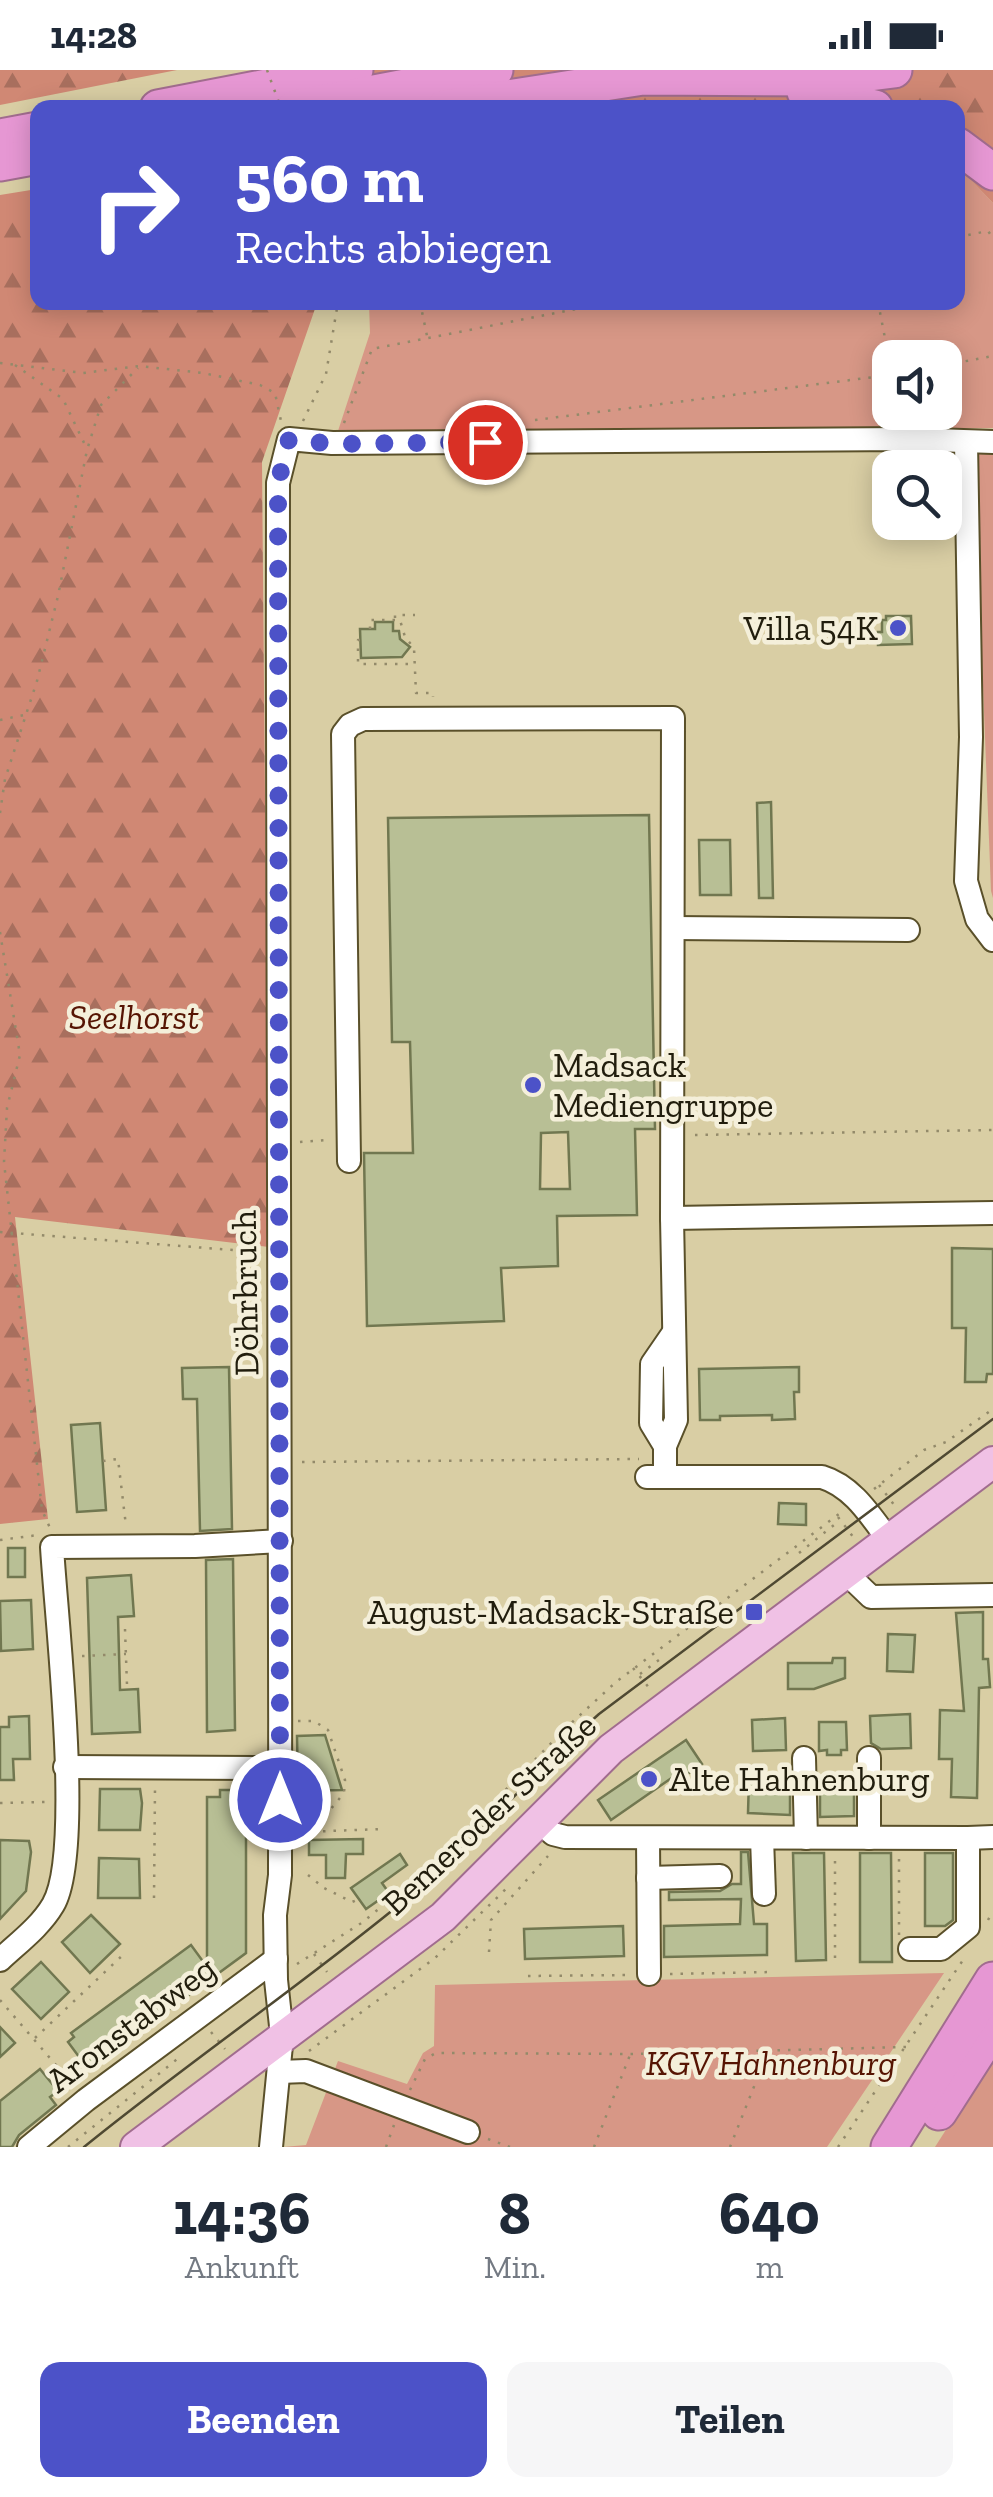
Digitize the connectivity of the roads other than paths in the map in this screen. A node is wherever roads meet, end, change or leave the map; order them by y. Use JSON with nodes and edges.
{"nodes":[{"id":1,"x":283,"y":70,"type":"edge"},
{"id":2,"x":355,"y":70,"type":"edge"},
{"id":3,"x":495,"y":70,"type":"edge"},
{"id":4,"x":894,"y":70,"type":"edge"},
{"id":5,"x":731,"y":77,"type":"junction"},
{"id":6,"x":197,"y":100,"type":"edge"},
{"id":7,"x":199,"y":100,"type":"edge"},
{"id":8,"x":337,"y":100,"type":"edge"},
{"id":9,"x":493,"y":100,"type":"edge"},
{"id":10,"x":838,"y":100,"type":"edge"},
{"id":11,"x":30,"y":131,"type":"edge"},
{"id":12,"x":0,"y":137,"type":"edge"},
{"id":13,"x":965,"y":151,"type":"edge"},
{"id":14,"x":30,"y":157,"type":"edge"},
{"id":15,"x":0,"y":163,"type":"edge"},
{"id":16,"x":993,"y":172,"type":"edge"},
{"id":17,"x":966,"y":442,"type":"junction"},
{"id":18,"x":993,"y":442,"type":"edge"},
{"id":19,"x":673,"y":928,"type":"junction"},
{"id":20,"x":908,"y":930,"type":"dead end"},
{"id":21,"x":993,"y":940,"type":"edge"},
{"id":22,"x":348,"y":1150,"type":"road end"},
{"id":23,"x":993,"y":1213,"type":"edge"},
{"id":24,"x":672,"y":1218,"type":"junction"},
{"id":25,"x":993,"y":1462,"type":"edge"},
{"id":26,"x":888,"y":1538,"type":"junction"},
{"id":27,"x":281,"y":1542,"type":"junction"},
{"id":28,"x":845,"y":1572,"type":"junction"},
{"id":29,"x":993,"y":1594,"type":"edge"},
{"id":30,"x":804,"y":1758,"type":"dead end"},
{"id":31,"x":870,"y":1758,"type":"dead end"},
{"id":32,"x":65,"y":1767,"type":"junction"},
{"id":33,"x":280,"y":1768,"type":"junction"},
{"id":34,"x":538,"y":1821,"type":"junction"},
{"id":35,"x":993,"y":1836,"type":"edge"},
{"id":36,"x":648,"y":1838,"type":"junction"},
{"id":37,"x":762,"y":1838,"type":"junction"},
{"id":38,"x":806,"y":1838,"type":"junction"},
{"id":39,"x":869,"y":1838,"type":"junction"},
{"id":40,"x":968,"y":1838,"type":"junction"},
{"id":41,"x":720,"y":1876,"type":"dead end"},
{"id":42,"x":648,"y":1878,"type":"junction"},
{"id":43,"x":764,"y":1894,"type":"dead end"},
{"id":44,"x":910,"y":1949,"type":"road end"},
{"id":45,"x":0,"y":1960,"type":"edge"},
{"id":46,"x":276,"y":1970,"type":"junction"},
{"id":47,"x":649,"y":1974,"type":"dead end"},
{"id":48,"x":993,"y":1980,"type":"edge"},
{"id":49,"x":993,"y":2028,"type":"edge"},
{"id":50,"x":282,"y":2035,"type":"junction"},
{"id":51,"x":280,"y":2070,"type":"junction"},
{"id":52,"x":468,"y":2132,"type":"road end"},
{"id":53,"x":29,"y":2147,"type":"edge"},
{"id":54,"x":136,"y":2147,"type":"edge"},
{"id":55,"x":271,"y":2147,"type":"edge"},
{"id":56,"x":888,"y":2147,"type":"edge"},
{"id":57,"x":917,"y":2147,"type":"edge"}],
"edges":[{"from":1,"to":6,"type":"highway"},
{"from":2,"to":7,"type":"highway"},
{"from":3,"to":8,"type":"highway"},
{"from":4,"to":5,"type":"highway"},
{"from":5,"to":9,"type":"highway"},
{"from":5,"to":10,"type":"highway"},
{"from":11,"to":12,"type":"highway"},
{"from":13,"to":16,"type":"highway"},
{"from":14,"to":15,"type":"highway"},
{"from":17,"to":18,"type":"street"},
{"from":17,"to":21,"type":"street"},
{"from":17,"to":27,"type":"street","name":"Döhrbruch"},
{"from":19,"to":20,"type":"street"},
{"from":19,"to":22,"type":"street"},
{"from":19,"to":24,"type":"street"},
{"from":23,"to":24,"type":"street"},
{"from":24,"to":26,"type":"street"},
{"from":25,"to":26,"type":"main road","name":"Bemeroder Straße"},
{"from":26,"to":28,"type":"main road","name":"Bemeroder Straße"},
{"from":27,"to":32,"type":"street"},
{"from":27,"to":33,"type":"street","name":"Döhrbruch"},
{"from":28,"to":29,"type":"street"},
{"from":28,"to":34,"type":"main road","name":"Bemeroder Straße"},
{"from":30,"to":38,"type":"street"},
{"from":31,"to":39,"type":"street"},
{"from":32,"to":33,"type":"street"},
{"from":32,"to":45,"type":"street"},
{"from":33,"to":46,"type":"street","name":"Döhrbruch"},
{"from":34,"to":36,"type":"street"},
{"from":34,"to":50,"type":"main road","name":"Bemeroder Straße"},
{"from":35,"to":40,"type":"street"},
{"from":36,"to":37,"type":"street"},
{"from":36,"to":42,"type":"street"},
{"from":37,"to":38,"type":"street"},
{"from":37,"to":43,"type":"street"},
{"from":38,"to":39,"type":"street"},
{"from":39,"to":40,"type":"street"},
{"from":40,"to":44,"type":"street"},
{"from":41,"to":42,"type":"street"},
{"from":42,"to":47,"type":"street"},
{"from":46,"to":50,"type":"street","name":"Döhrbruch"},
{"from":46,"to":53,"type":"street","name":"Aronstabweg"},
{"from":48,"to":56,"type":"highway"},
{"from":49,"to":57,"type":"highway"},
{"from":50,"to":51,"type":"street","name":"Döhrbruch"},
{"from":50,"to":54,"type":"main road","name":"Bemeroder Straße"},
{"from":51,"to":52,"type":"street"},
{"from":51,"to":55,"type":"street","name":"Döhrbruch"}]}
